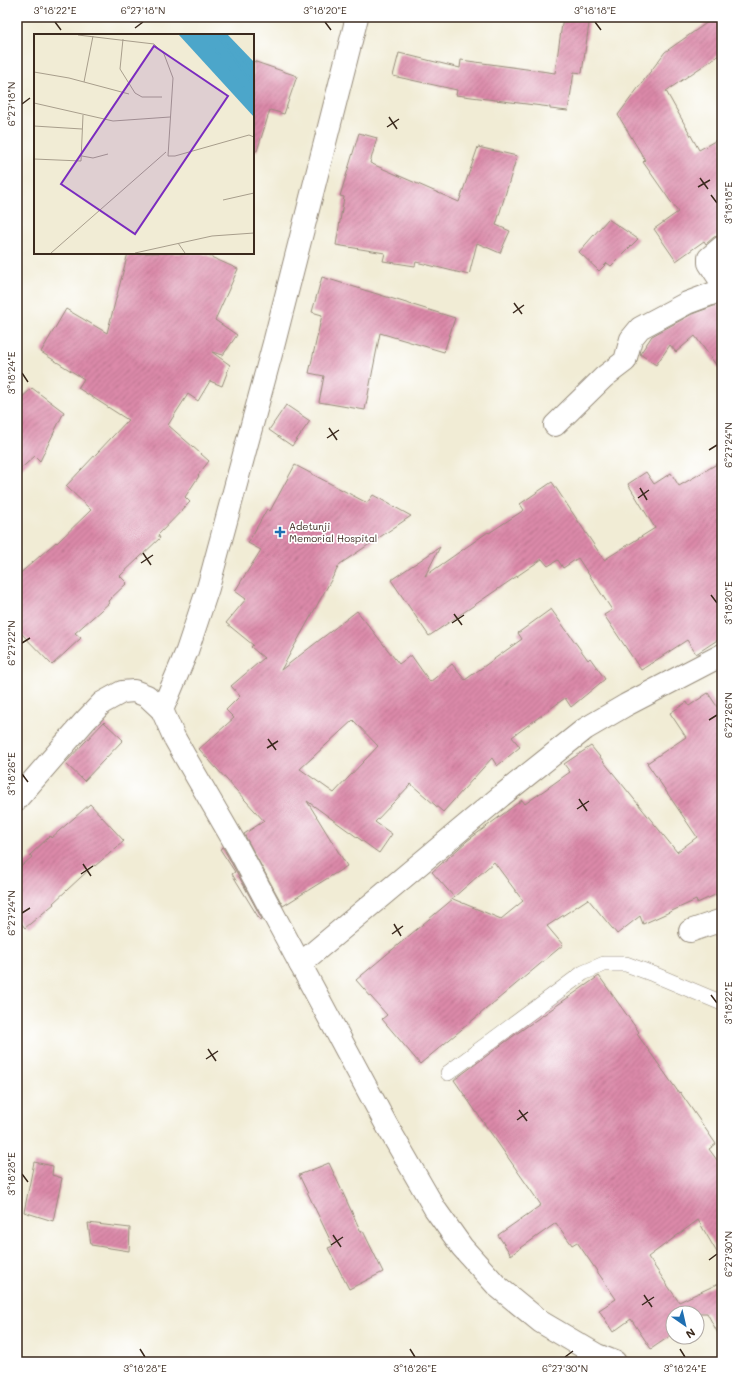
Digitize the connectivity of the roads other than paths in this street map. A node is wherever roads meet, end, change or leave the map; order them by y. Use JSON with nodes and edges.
{"nodes":[{"id":1,"x":357,"y":17,"type":"edge"},
{"id":2,"x":722,"y":247,"type":"edge"},
{"id":3,"x":722,"y":283,"type":"edge"},
{"id":4,"x":722,"y":290,"type":"edge"},
{"id":5,"x":555,"y":425,"type":"dead end"},
{"id":6,"x":722,"y":655,"type":"edge"},
{"id":7,"x":162,"y":710,"type":"junction"},
{"id":8,"x":17,"y":799,"type":"edge"},
{"id":9,"x":722,"y":920,"type":"edge"},
{"id":10,"x":690,"y":931,"type":"dead end"},
{"id":11,"x":300,"y":964,"type":"junction"},
{"id":12,"x":722,"y":1003,"type":"edge"},
{"id":13,"x":448,"y":1072,"type":"dead end"},
{"id":14,"x":614,"y":1362,"type":"edge"}],
"edges":[{"from":1,"to":7,"type":"street"},
{"from":2,"to":3,"type":"street"},
{"from":4,"to":5,"type":"street"},
{"from":6,"to":11,"type":"street"},
{"from":7,"to":8,"type":"street"},
{"from":7,"to":11,"type":"street"},
{"from":9,"to":10,"type":"street"},
{"from":11,"to":14,"type":"street"},
{"from":12,"to":13,"type":"lane"}]}
